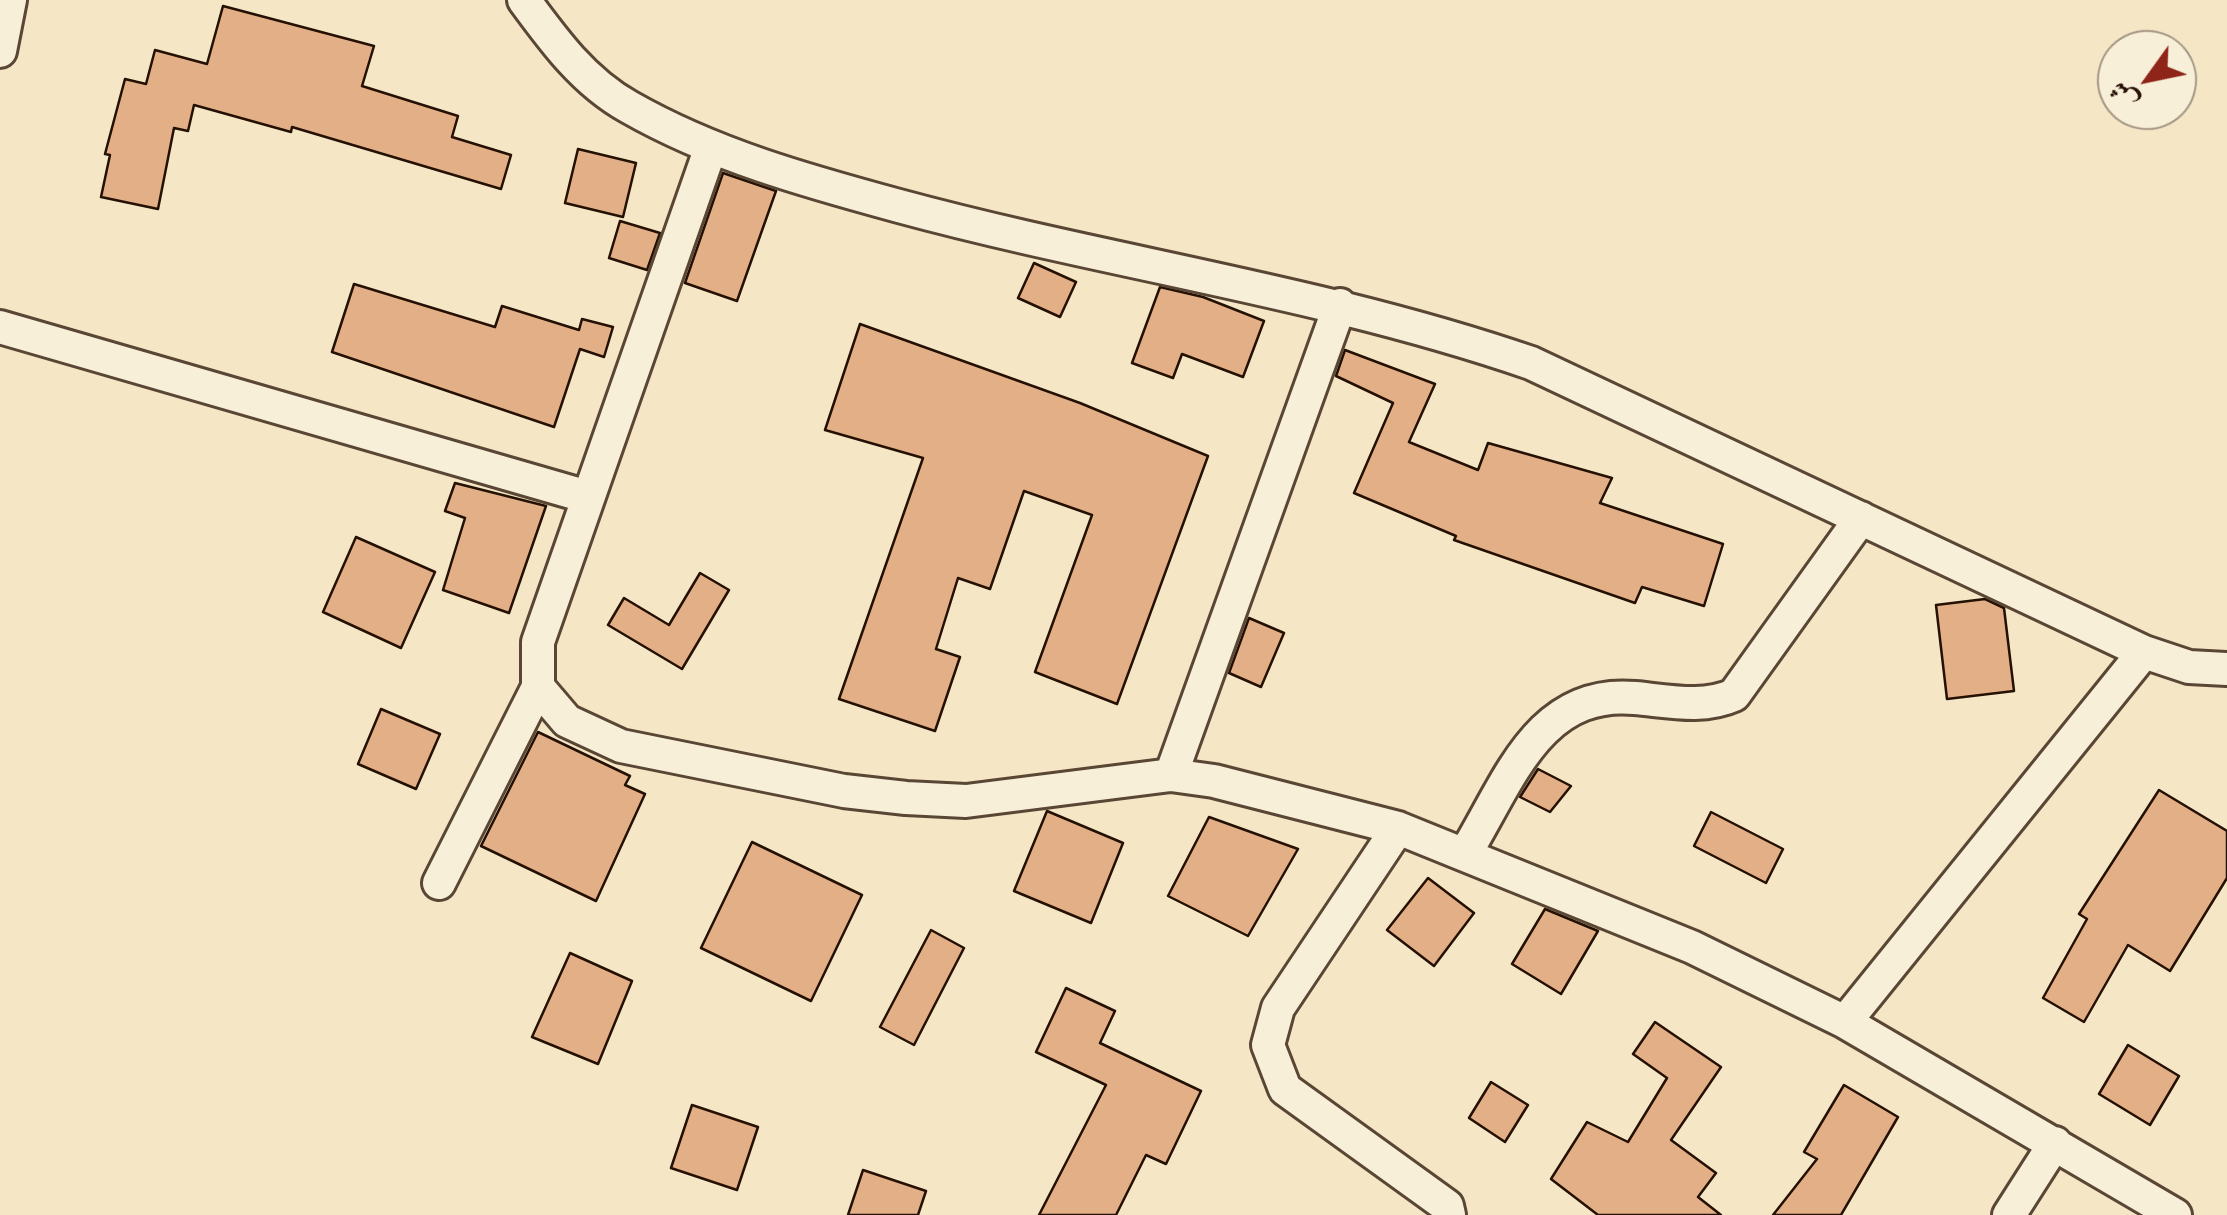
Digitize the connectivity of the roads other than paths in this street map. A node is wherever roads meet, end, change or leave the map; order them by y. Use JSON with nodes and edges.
{"nodes":[{"id":1,"x":10,"y":0,"type":"edge"},
{"id":2,"x":524,"y":0,"type":"edge"},
{"id":3,"x":0,"y":51,"type":"edge"},
{"id":4,"x":711,"y":147,"type":"junction"},
{"id":5,"x":1340,"y":306,"type":"junction"},
{"id":6,"x":0,"y":327,"type":"edge"},
{"id":7,"x":588,"y":497,"type":"junction"},
{"id":8,"x":1861,"y":518,"type":"junction"},
{"id":9,"x":2144,"y":652,"type":"junction"},
{"id":10,"x":2227,"y":668,"type":"edge"},
{"id":11,"x":538,"y":686,"type":"junction"},
{"id":12,"x":1171,"y":775,"type":"junction"},
{"id":13,"x":1398,"y":828,"type":"junction"},
{"id":14,"x":1466,"y":852,"type":"junction"},
{"id":15,"x":439,"y":884,"type":"dead end"},
{"id":16,"x":1844,"y":1022,"type":"junction"},
{"id":17,"x":2055,"y":1143,"type":"junction"},
{"id":18,"x":1449,"y":1215,"type":"edge"},
{"id":19,"x":2009,"y":1215,"type":"edge"},
{"id":20,"x":2176,"y":1215,"type":"edge"}],
"edges":[{"from":1,"to":3,"type":"street"},
{"from":2,"to":4,"type":"street"},
{"from":4,"to":5,"type":"street"},
{"from":4,"to":7,"type":"street"},
{"from":5,"to":8,"type":"street"},
{"from":5,"to":12,"type":"street"},
{"from":6,"to":7,"type":"street"},
{"from":7,"to":11,"type":"street"},
{"from":8,"to":9,"type":"street"},
{"from":8,"to":14,"type":"street"},
{"from":9,"to":10,"type":"street"},
{"from":9,"to":16,"type":"street"},
{"from":11,"to":12,"type":"street"},
{"from":11,"to":15,"type":"street"},
{"from":12,"to":13,"type":"street"},
{"from":13,"to":14,"type":"street"},
{"from":13,"to":18,"type":"street"},
{"from":14,"to":16,"type":"street"},
{"from":16,"to":17,"type":"street"},
{"from":17,"to":19,"type":"street"},
{"from":17,"to":20,"type":"street"}]}
